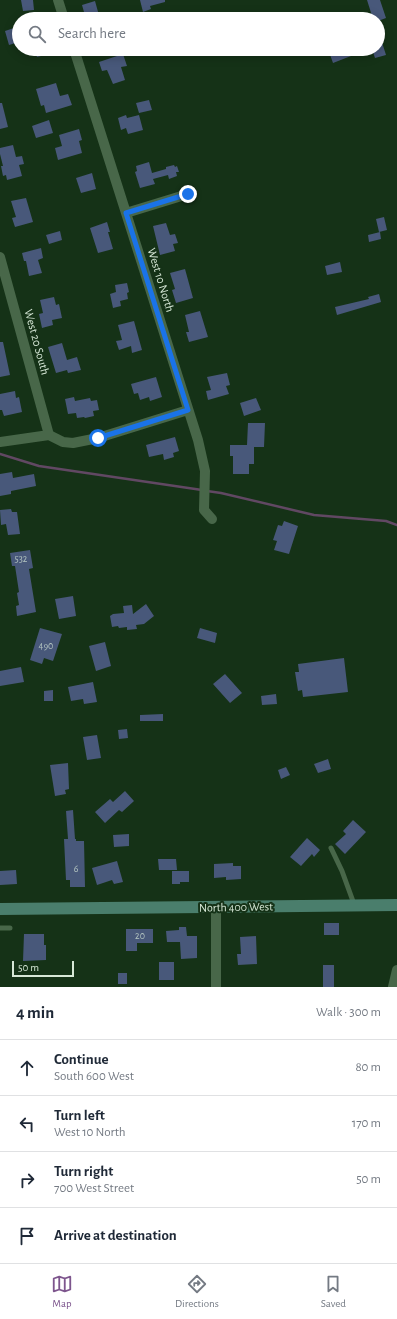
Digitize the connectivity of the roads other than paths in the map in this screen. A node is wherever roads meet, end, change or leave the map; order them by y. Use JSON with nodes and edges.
{"nodes":[{"id":1,"x":58,"y":0,"type":"edge"},
{"id":2,"x":62,"y":12,"type":"edge"},
{"id":3,"x":76,"y":56,"type":"edge"},
{"id":4,"x":188,"y":194,"type":"dead end"},
{"id":5,"x":126,"y":213,"type":"junction"},
{"id":6,"x":0,"y":257,"type":"edge"},
{"id":7,"x":188,"y":410,"type":"junction"},
{"id":8,"x":49,"y":435,"type":"junction"},
{"id":9,"x":0,"y":442,"type":"edge"},
{"id":10,"x":212,"y":519,"type":"dead end"},
{"id":11,"x":331,"y":848,"type":"dead end"},
{"id":12,"x":397,"y":904,"type":"edge"},
{"id":13,"x":354,"y":905,"type":"junction"},
{"id":14,"x":216,"y":907,"type":"junction"},
{"id":15,"x":0,"y":909,"type":"edge"},
{"id":16,"x":0,"y":928,"type":"edge"},
{"id":17,"x":10,"y":928,"type":"dead end"},
{"id":18,"x":397,"y":970,"type":"edge"},
{"id":19,"x":216,"y":987,"type":"edge"},
{"id":20,"x":393,"y":987,"type":"edge"}],
"edges":[{"from":1,"to":2,"type":"street"},
{"from":3,"to":5,"type":"street","name":"West 10 North"},
{"from":4,"to":5,"type":"street"},
{"from":5,"to":7,"type":"street","name":"West 10 North"},
{"from":6,"to":8,"type":"street","name":"West 20 South"},
{"from":7,"to":8,"type":"street"},
{"from":7,"to":10,"type":"street","name":"West 10 North"},
{"from":8,"to":9,"type":"street"},
{"from":11,"to":13,"type":"lane"},
{"from":12,"to":13,"type":"street","name":"North 400 West"},
{"from":13,"to":14,"type":"street","name":"North 400 West"},
{"from":14,"to":15,"type":"street","name":"North 400 West"},
{"from":14,"to":19,"type":"street"},
{"from":16,"to":17,"type":"lane"},
{"from":18,"to":20,"type":"street"}]}
